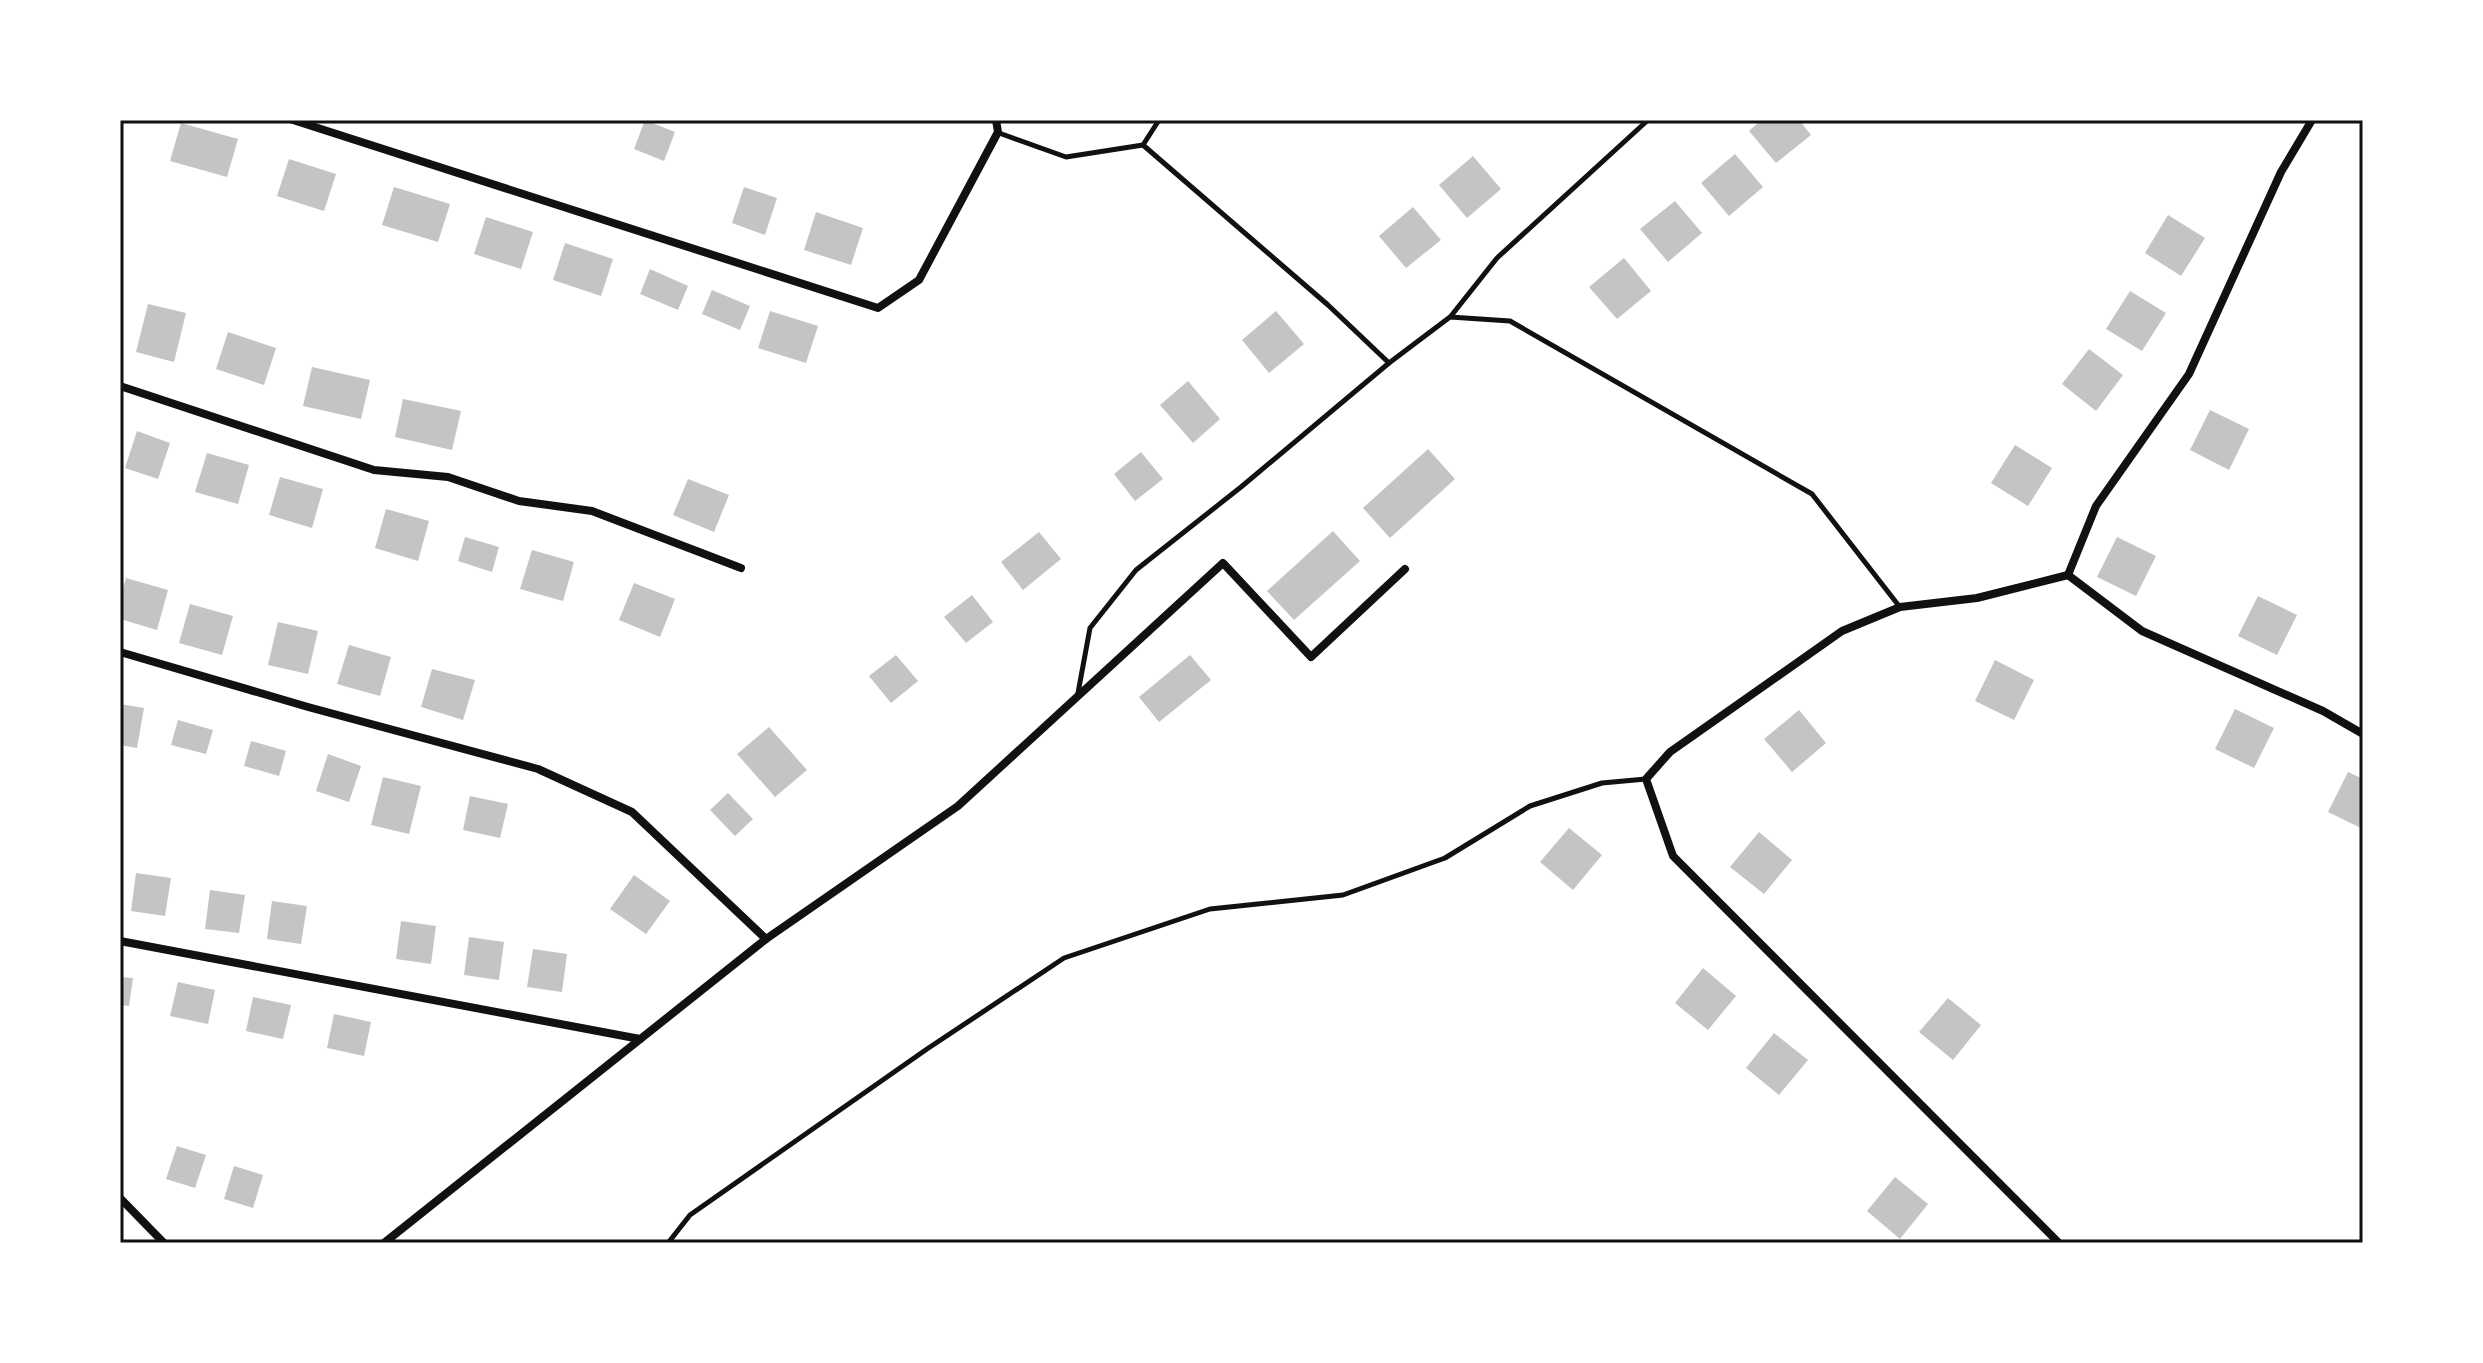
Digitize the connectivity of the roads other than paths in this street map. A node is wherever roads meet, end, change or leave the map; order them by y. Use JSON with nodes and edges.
{"nodes":[{"id":1,"x":293,"y":120,"type":"edge"},
{"id":2,"x":996,"y":120,"type":"edge"},
{"id":3,"x":1159,"y":120,"type":"edge"},
{"id":4,"x":1648,"y":120,"type":"edge"},
{"id":5,"x":2312,"y":120,"type":"edge"},
{"id":6,"x":998,"y":132,"type":"junction"},
{"id":7,"x":1143,"y":145,"type":"junction"},
{"id":8,"x":1450,"y":317,"type":"junction"},
{"id":9,"x":1389,"y":363,"type":"junction"},
{"id":10,"x":120,"y":386,"type":"edge"},
{"id":11,"x":741,"y":568,"type":"dead end"},
{"id":12,"x":1405,"y":569,"type":"dead end"},
{"id":13,"x":2068,"y":575,"type":"junction"},
{"id":14,"x":1900,"y":607,"type":"junction"},
{"id":15,"x":120,"y":652,"type":"edge"},
{"id":16,"x":1078,"y":696,"type":"junction"},
{"id":17,"x":2363,"y":734,"type":"edge"},
{"id":18,"x":1646,"y":779,"type":"junction"},
{"id":19,"x":766,"y":939,"type":"junction"},
{"id":20,"x":120,"y":941,"type":"edge"},
{"id":21,"x":640,"y":1039,"type":"junction"},
{"id":22,"x":120,"y":1198,"type":"edge"},
{"id":23,"x":164,"y":1243,"type":"edge"},
{"id":24,"x":384,"y":1243,"type":"edge"},
{"id":25,"x":668,"y":1243,"type":"edge"},
{"id":26,"x":2059,"y":1243,"type":"edge"}],
"edges":[{"from":1,"to":6,"type":"street"},
{"from":2,"to":6,"type":"street"},
{"from":3,"to":7,"type":"lane"},
{"from":4,"to":8,"type":"lane"},
{"from":5,"to":13,"type":"street"},
{"from":6,"to":7,"type":"lane"},
{"from":7,"to":9,"type":"lane"},
{"from":8,"to":9,"type":"lane"},
{"from":8,"to":14,"type":"lane"},
{"from":9,"to":16,"type":"lane"},
{"from":10,"to":11,"type":"street"},
{"from":12,"to":16,"type":"street"},
{"from":13,"to":14,"type":"street"},
{"from":13,"to":17,"type":"street"},
{"from":14,"to":18,"type":"street"},
{"from":15,"to":19,"type":"street"},
{"from":16,"to":19,"type":"street"},
{"from":18,"to":25,"type":"lane"},
{"from":18,"to":26,"type":"street"},
{"from":19,"to":21,"type":"street"},
{"from":20,"to":21,"type":"street"},
{"from":21,"to":24,"type":"street"},
{"from":22,"to":23,"type":"street"}]}
